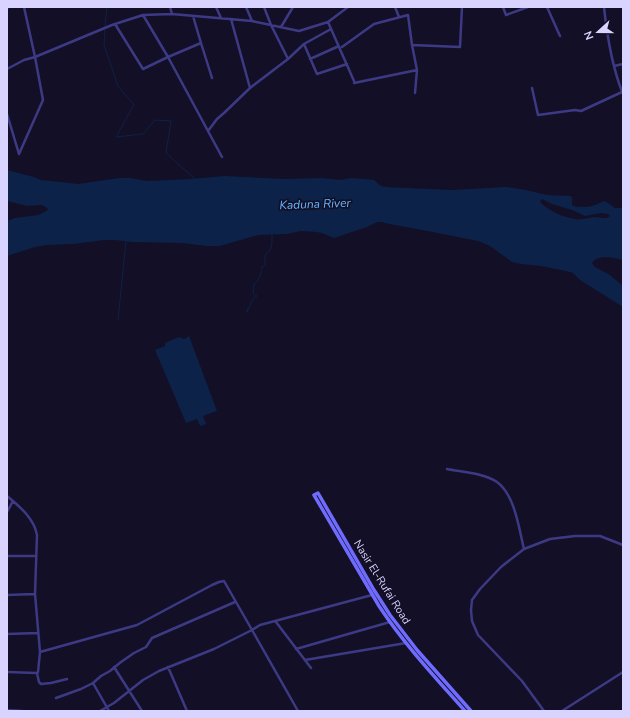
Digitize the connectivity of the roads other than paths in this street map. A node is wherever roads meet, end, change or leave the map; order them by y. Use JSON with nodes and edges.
{"nodes":[{"id":1,"x":24,"y":7,"type":"edge"},
{"id":2,"x":170,"y":7,"type":"edge"},
{"id":3,"x":216,"y":7,"type":"edge"},
{"id":4,"x":246,"y":7,"type":"edge"},
{"id":5,"x":264,"y":7,"type":"edge"},
{"id":6,"x":293,"y":7,"type":"edge"},
{"id":7,"x":348,"y":7,"type":"edge"},
{"id":8,"x":395,"y":7,"type":"edge"},
{"id":9,"x":462,"y":7,"type":"edge"},
{"id":10,"x":503,"y":7,"type":"edge"},
{"id":11,"x":528,"y":7,"type":"edge"},
{"id":12,"x":548,"y":7,"type":"edge"},
{"id":13,"x":604,"y":7,"type":"edge"},
{"id":14,"x":172,"y":14,"type":"junction"},
{"id":15,"x":143,"y":15,"type":"junction"},
{"id":16,"x":193,"y":16,"type":"junction"},
{"id":17,"x":399,"y":17,"type":"junction"},
{"id":18,"x":221,"y":19,"type":"junction"},
{"id":19,"x":231,"y":19,"type":"junction"},
{"id":20,"x":252,"y":21,"type":"junction"},
{"id":21,"x":328,"y":22,"type":"junction"},
{"id":22,"x":113,"y":24,"type":"junction"},
{"id":23,"x":271,"y":25,"type":"junction"},
{"id":24,"x":281,"y":27,"type":"junction"},
{"id":25,"x":331,"y":29,"type":"junction"},
{"id":26,"x":560,"y":36,"type":"dead end"},
{"id":27,"x":201,"y":43,"type":"junction"},
{"id":28,"x":304,"y":44,"type":"junction"},
{"id":29,"x":412,"y":44,"type":"junction"},
{"id":30,"x":341,"y":46,"type":"junction"},
{"id":31,"x":35,"y":57,"type":"junction"},
{"id":32,"x":168,"y":57,"type":"junction"},
{"id":33,"x":310,"y":59,"type":"junction"},
{"id":34,"x":288,"y":60,"type":"junction"},
{"id":35,"x":347,"y":64,"type":"junction"},
{"id":36,"x":623,"y":64,"type":"edge"},
{"id":37,"x":614,"y":66,"type":"junction"},
{"id":38,"x":7,"y":69,"type":"edge"},
{"id":39,"x":417,"y":70,"type":"junction"},
{"id":40,"x":212,"y":78,"type":"dead end"},
{"id":41,"x":250,"y":88,"type":"junction"},
{"id":42,"x":532,"y":88,"type":"dead end"},
{"id":43,"x":415,"y":93,"type":"dead end"},
{"id":44,"x":622,"y":93,"type":"edge"},
{"id":45,"x":7,"y":114,"type":"edge"},
{"id":46,"x":208,"y":131,"type":"junction"},
{"id":47,"x":222,"y":157,"type":"dead end"},
{"id":48,"x":447,"y":469,"type":"dead end"},
{"id":49,"x":318,"y":493,"type":"dead end"},
{"id":50,"x":7,"y":496,"type":"edge"},
{"id":51,"x":13,"y":501,"type":"junction"},
{"id":52,"x":7,"y":512,"type":"edge"},
{"id":53,"x":623,"y":545,"type":"edge"},
{"id":54,"x":346,"y":546,"type":"junction"},
{"id":55,"x":524,"y":549,"type":"junction"},
{"id":56,"x":7,"y":556,"type":"edge"},
{"id":57,"x":36,"y":556,"type":"junction"},
{"id":58,"x":35,"y":594,"type":"junction"},
{"id":59,"x":7,"y":595,"type":"edge"},
{"id":60,"x":372,"y":595,"type":"junction"},
{"id":61,"x":235,"y":602,"type":"junction"},
{"id":62,"x":276,"y":622,"type":"junction"},
{"id":63,"x":390,"y":622,"type":"junction"},
{"id":64,"x":252,"y":630,"type":"junction"},
{"id":65,"x":38,"y":633,"type":"junction"},
{"id":66,"x":7,"y":634,"type":"edge"},
{"id":67,"x":406,"y":643,"type":"junction"},
{"id":68,"x":296,"y":649,"type":"junction"},
{"id":69,"x":40,"y":652,"type":"junction"},
{"id":70,"x":305,"y":660,"type":"junction"},
{"id":71,"x":114,"y":667,"type":"junction"},
{"id":72,"x":168,"y":667,"type":"junction"},
{"id":73,"x":311,"y":668,"type":"dead end"},
{"id":74,"x":7,"y":672,"type":"edge"},
{"id":75,"x":623,"y":672,"type":"edge"},
{"id":76,"x":37,"y":673,"type":"junction"},
{"id":77,"x":67,"y":679,"type":"dead end"},
{"id":78,"x":93,"y":683,"type":"junction"},
{"id":79,"x":444,"y":684,"type":"junction"},
{"id":80,"x":130,"y":690,"type":"junction"},
{"id":81,"x":56,"y":698,"type":"dead end"},
{"id":82,"x":107,"y":707,"type":"junction"},
{"id":83,"x":7,"y":710,"type":"edge"},
{"id":84,"x":22,"y":710,"type":"edge"},
{"id":85,"x":100,"y":711,"type":"edge"},
{"id":86,"x":109,"y":711,"type":"edge"},
{"id":87,"x":142,"y":711,"type":"edge"},
{"id":88,"x":187,"y":711,"type":"edge"},
{"id":89,"x":298,"y":711,"type":"edge"},
{"id":90,"x":465,"y":711,"type":"edge"},
{"id":91,"x":471,"y":711,"type":"edge"},
{"id":92,"x":544,"y":711,"type":"edge"},
{"id":93,"x":562,"y":711,"type":"edge"}],
"edges":[{"from":1,"to":31,"type":"street"},
{"from":2,"to":14,"type":"street"},
{"from":3,"to":18,"type":"street"},
{"from":4,"to":20,"type":"street"},
{"from":5,"to":23,"type":"street"},
{"from":6,"to":24,"type":"street"},
{"from":7,"to":21,"type":"street"},
{"from":8,"to":17,"type":"street"},
{"from":9,"to":29,"type":"street"},
{"from":10,"to":11,"type":"street"},
{"from":12,"to":26,"type":"street"},
{"from":13,"to":37,"type":"street"},
{"from":14,"to":15,"type":"street"},
{"from":14,"to":16,"type":"street"},
{"from":15,"to":22,"type":"street"},
{"from":15,"to":32,"type":"street"},
{"from":16,"to":18,"type":"street"},
{"from":16,"to":27,"type":"street"},
{"from":17,"to":29,"type":"street"},
{"from":17,"to":30,"type":"street"},
{"from":18,"to":19,"type":"street"},
{"from":19,"to":20,"type":"street"},
{"from":19,"to":41,"type":"street"},
{"from":20,"to":23,"type":"street"},
{"from":21,"to":24,"type":"street"},
{"from":21,"to":25,"type":"street"},
{"from":22,"to":31,"type":"street"},
{"from":22,"to":32,"type":"street"},
{"from":23,"to":24,"type":"street"},
{"from":23,"to":34,"type":"street"},
{"from":25,"to":28,"type":"street"},
{"from":25,"to":30,"type":"street"},
{"from":27,"to":32,"type":"street"},
{"from":27,"to":40,"type":"street"},
{"from":28,"to":33,"type":"street"},
{"from":28,"to":34,"type":"street"},
{"from":29,"to":39,"type":"street"},
{"from":30,"to":33,"type":"street"},
{"from":30,"to":35,"type":"street"},
{"from":31,"to":38,"type":"street"},
{"from":31,"to":45,"type":"street"},
{"from":32,"to":46,"type":"street"},
{"from":33,"to":35,"type":"street"},
{"from":34,"to":41,"type":"street"},
{"from":35,"to":39,"type":"street"},
{"from":36,"to":37,"type":"street"},
{"from":37,"to":44,"type":"street"},
{"from":39,"to":43,"type":"street"},
{"from":41,"to":46,"type":"street"},
{"from":42,"to":44,"type":"street"},
{"from":46,"to":47,"type":"street"},
{"from":48,"to":55,"type":"street"},
{"from":49,"to":54,"type":"main road"},
{"from":50,"to":51,"type":"street"},
{"from":51,"to":52,"type":"street"},
{"from":51,"to":57,"type":"street"},
{"from":53,"to":55,"type":"street"},
{"from":54,"to":60,"type":"main road","name":"Nasir El-Rufai Road"},
{"from":54,"to":79,"type":"main road","name":"Nasir El-Rufai Road"},
{"from":55,"to":92,"type":"street"},
{"from":56,"to":57,"type":"street"},
{"from":57,"to":58,"type":"street"},
{"from":58,"to":59,"type":"street"},
{"from":58,"to":65,"type":"street"},
{"from":60,"to":62,"type":"street"},
{"from":60,"to":63,"type":"main road","name":"Nasir El-Rufai Road"},
{"from":61,"to":64,"type":"street"},
{"from":61,"to":69,"type":"street"},
{"from":61,"to":71,"type":"street"},
{"from":62,"to":64,"type":"street"},
{"from":62,"to":68,"type":"street"},
{"from":63,"to":67,"type":"main road","name":"Nasir El-Rufai Road"},
{"from":63,"to":68,"type":"street"},
{"from":64,"to":72,"type":"street"},
{"from":64,"to":89,"type":"street"},
{"from":65,"to":66,"type":"street"},
{"from":65,"to":69,"type":"street"},
{"from":67,"to":70,"type":"street"},
{"from":67,"to":79,"type":"main road","name":"Nasir El-Rufai Road"},
{"from":68,"to":70,"type":"street"},
{"from":69,"to":76,"type":"street"},
{"from":70,"to":73,"type":"street"},
{"from":71,"to":78,"type":"street"},
{"from":71,"to":80,"type":"street"},
{"from":72,"to":80,"type":"street"},
{"from":72,"to":88,"type":"street"},
{"from":74,"to":76,"type":"street"},
{"from":75,"to":93,"type":"street"},
{"from":76,"to":77,"type":"street"},
{"from":78,"to":81,"type":"street"},
{"from":78,"to":82,"type":"street"},
{"from":79,"to":90,"type":"main road","name":"Nasir El-Rufai Road"},
{"from":79,"to":91,"type":"main road","name":"Nasir El-Rufai Road"},
{"from":80,"to":82,"type":"street"},
{"from":80,"to":87,"type":"street"},
{"from":82,"to":85,"type":"street"},
{"from":82,"to":86,"type":"street"},
{"from":83,"to":84,"type":"street"}]}
